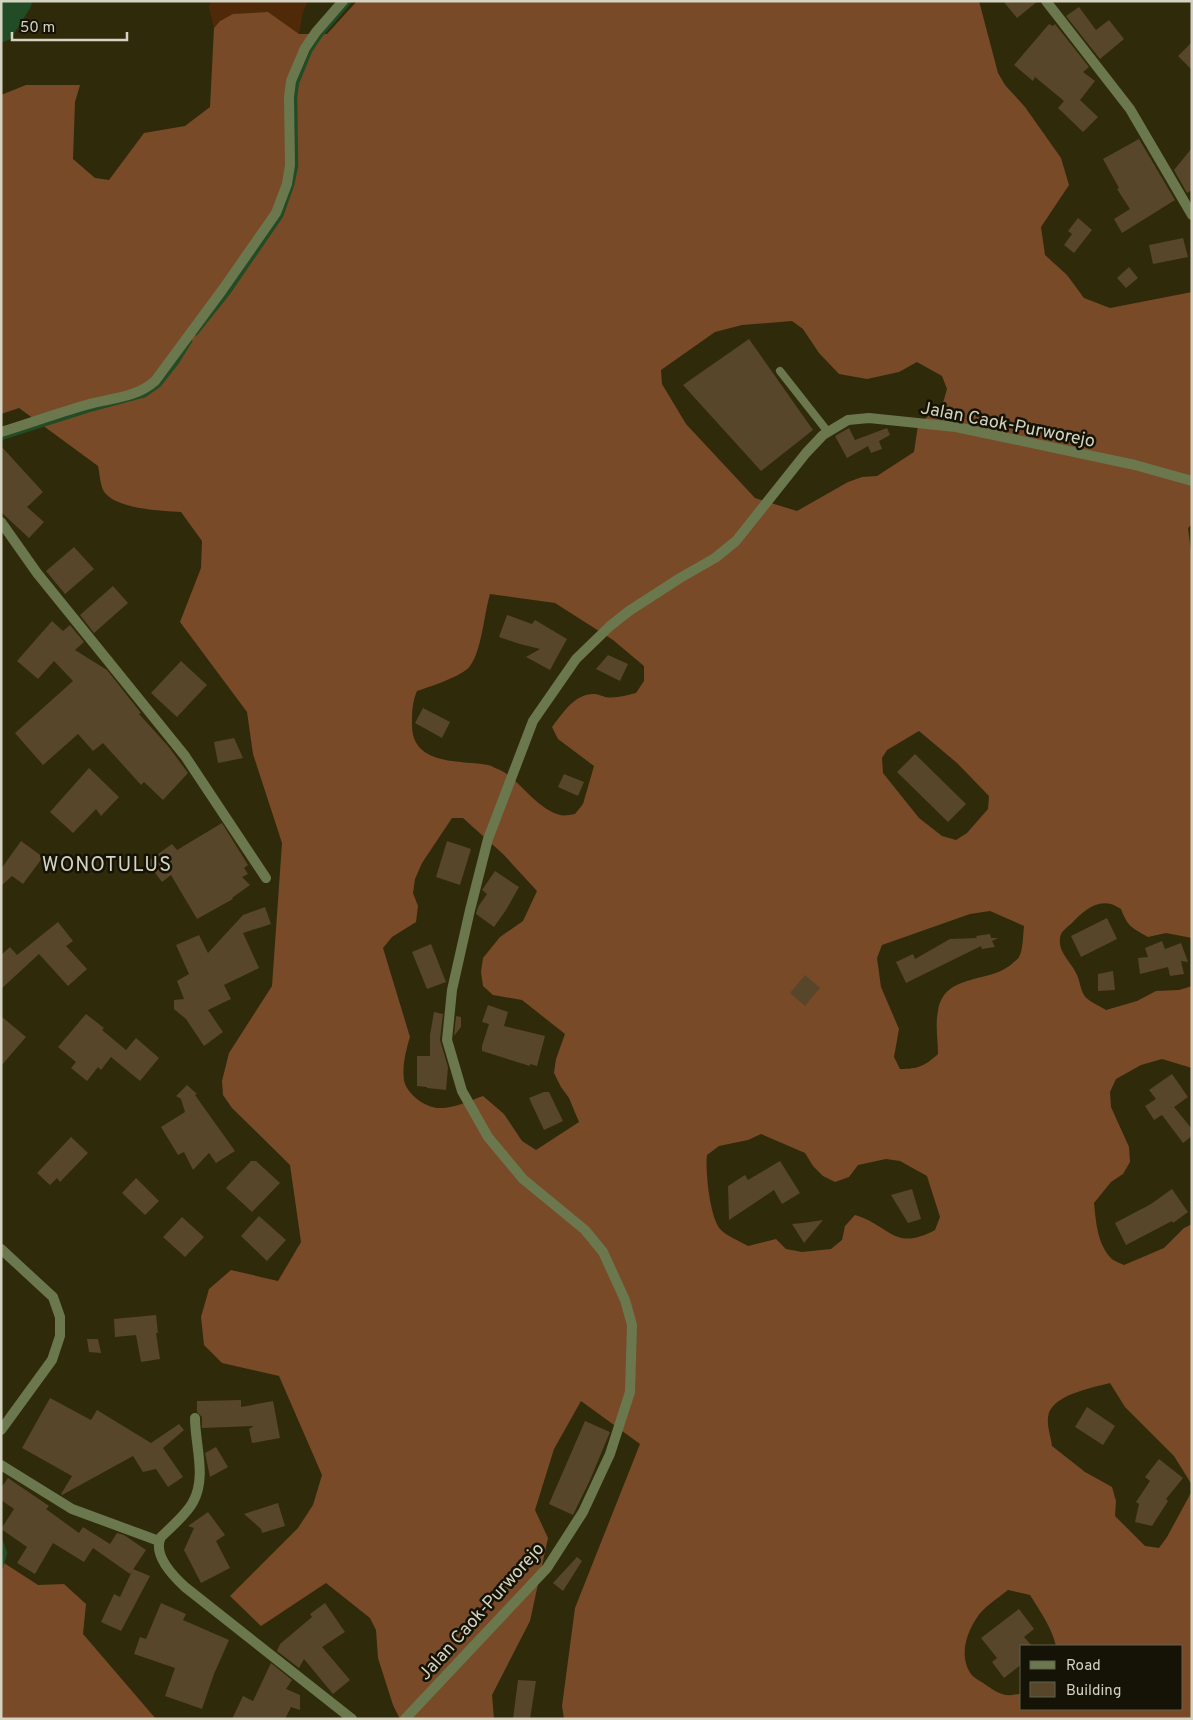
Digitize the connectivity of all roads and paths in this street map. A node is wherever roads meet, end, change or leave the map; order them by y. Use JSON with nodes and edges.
{"nodes":[{"id":1,"x":343,"y":1,"type":"edge"},
{"id":2,"x":1046,"y":1,"type":"edge"},
{"id":3,"x":1192,"y":215,"type":"edge"},
{"id":4,"x":780,"y":372,"type":"dead end"},
{"id":5,"x":1,"y":432,"type":"edge"},
{"id":6,"x":828,"y":432,"type":"junction"},
{"id":7,"x":1192,"y":481,"type":"edge"},
{"id":8,"x":1,"y":522,"type":"edge"},
{"id":9,"x":266,"y":878,"type":"dead end"},
{"id":10,"x":1,"y":1249,"type":"edge"},
{"id":11,"x":195,"y":1418,"type":"dead end"},
{"id":12,"x":1,"y":1430,"type":"edge"},
{"id":13,"x":1,"y":1465,"type":"edge"},
{"id":14,"x":159,"y":1541,"type":"junction"},
{"id":15,"x":352,"y":1719,"type":"edge"},
{"id":16,"x":405,"y":1719,"type":"edge"}],
"edges":[{"from":1,"to":5,"type":"street"},
{"from":2,"to":3,"type":"street"},
{"from":4,"to":6,"type":"lane"},
{"from":6,"to":7,"type":"street","name":"Jalan Caok-Purworejo"},
{"from":6,"to":16,"type":"street","name":"Jalan Caok-Purworejo"},
{"from":8,"to":9,"type":"street"},
{"from":10,"to":12,"type":"street"},
{"from":11,"to":14,"type":"street"},
{"from":13,"to":14,"type":"street"},
{"from":14,"to":15,"type":"street"}]}
